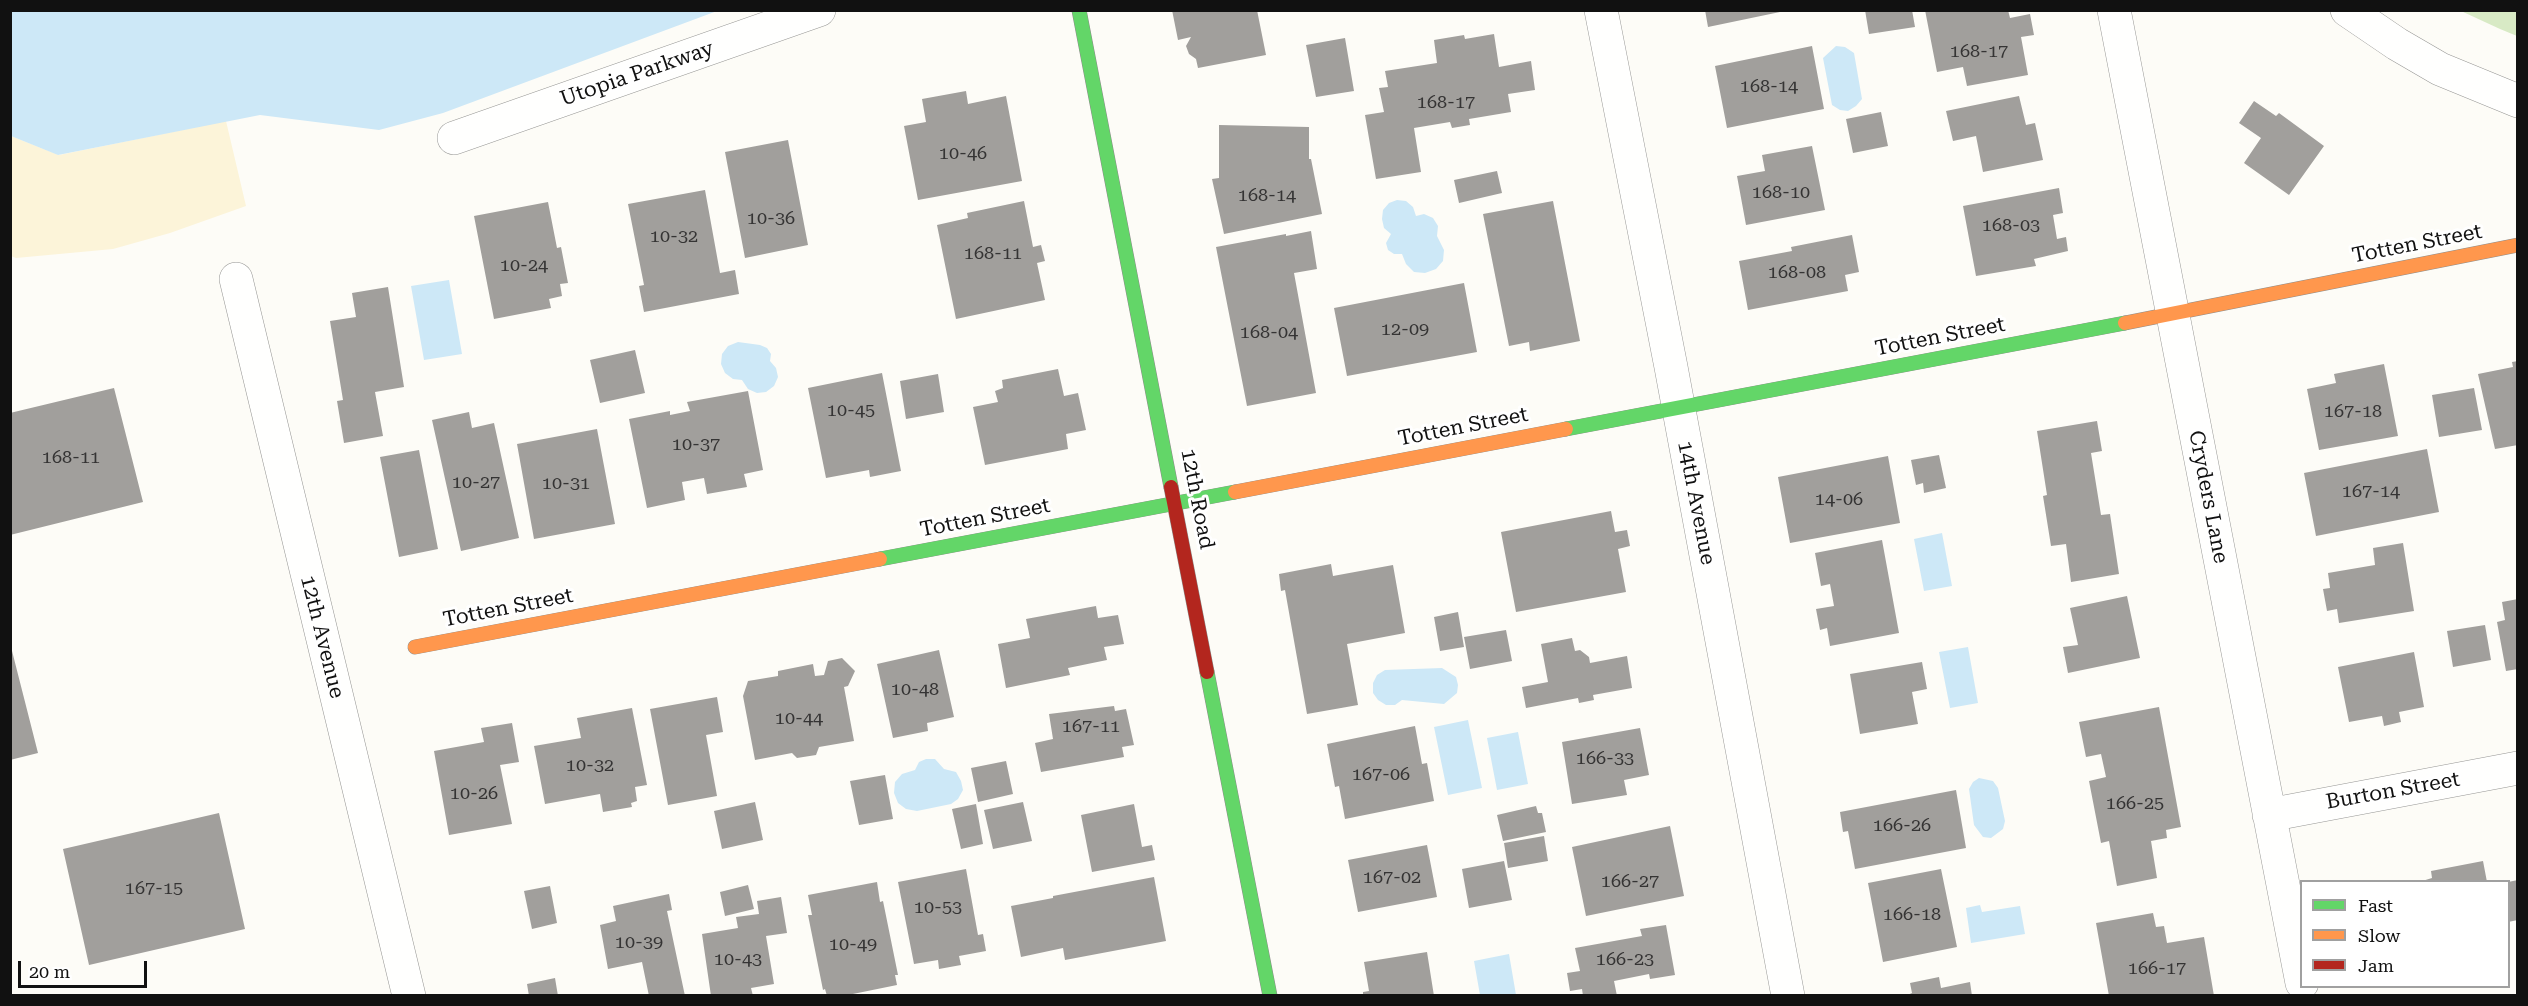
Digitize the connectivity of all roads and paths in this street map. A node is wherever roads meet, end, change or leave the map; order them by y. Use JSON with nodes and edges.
{"nodes":[{"id":1,"x":819,"y":10,"type":"edge"},
{"id":2,"x":1079,"y":10,"type":"edge"},
{"id":3,"x":1601,"y":10,"type":"edge"},
{"id":4,"x":2114,"y":10,"type":"edge"},
{"id":5,"x":2347,"y":10,"type":"edge"},
{"id":6,"x":2517,"y":101,"type":"edge"},
{"id":7,"x":454,"y":138,"type":"dead end"},
{"id":8,"x":2517,"y":245,"type":"edge"},
{"id":9,"x":236,"y":279,"type":"dead end"},
{"id":10,"x":2173,"y":314,"type":"junction"},
{"id":11,"x":1678,"y":408,"type":"junction"},
{"id":12,"x":1176,"y":503,"type":"junction"},
{"id":13,"x":415,"y":648,"type":"dead end"},
{"id":14,"x":2517,"y":768,"type":"edge"},
{"id":15,"x":2269,"y":815,"type":"junction"},
{"id":16,"x":2300,"y":975,"type":"edge"},
{"id":17,"x":409,"y":996,"type":"edge"},
{"id":18,"x":1270,"y":996,"type":"edge"},
{"id":19,"x":1788,"y":996,"type":"edge"}],
"edges":[{"from":1,"to":7,"type":"street","name":"Utopia Parkway"},
{"from":2,"to":12,"type":"street","name":"12th Road"},
{"from":3,"to":11,"type":"street","name":"14th Avenue"},
{"from":4,"to":10,"type":"street","name":"Cryders Lane"},
{"from":5,"to":6,"type":"street"},
{"from":8,"to":10,"type":"street","name":"Totten Street"},
{"from":9,"to":17,"type":"street","name":"12th Avenue"},
{"from":10,"to":11,"type":"street","name":"Totten Street"},
{"from":10,"to":15,"type":"street","name":"Cryders Lane"},
{"from":11,"to":12,"type":"street","name":"Totten Street"},
{"from":11,"to":19,"type":"street","name":"14th Avenue"},
{"from":12,"to":13,"type":"street","name":"Totten Street"},
{"from":12,"to":18,"type":"street","name":"12th Road"},
{"from":14,"to":15,"type":"street","name":"Burton Street"},
{"from":15,"to":16,"type":"street","name":"Cryders Lane"}]}
